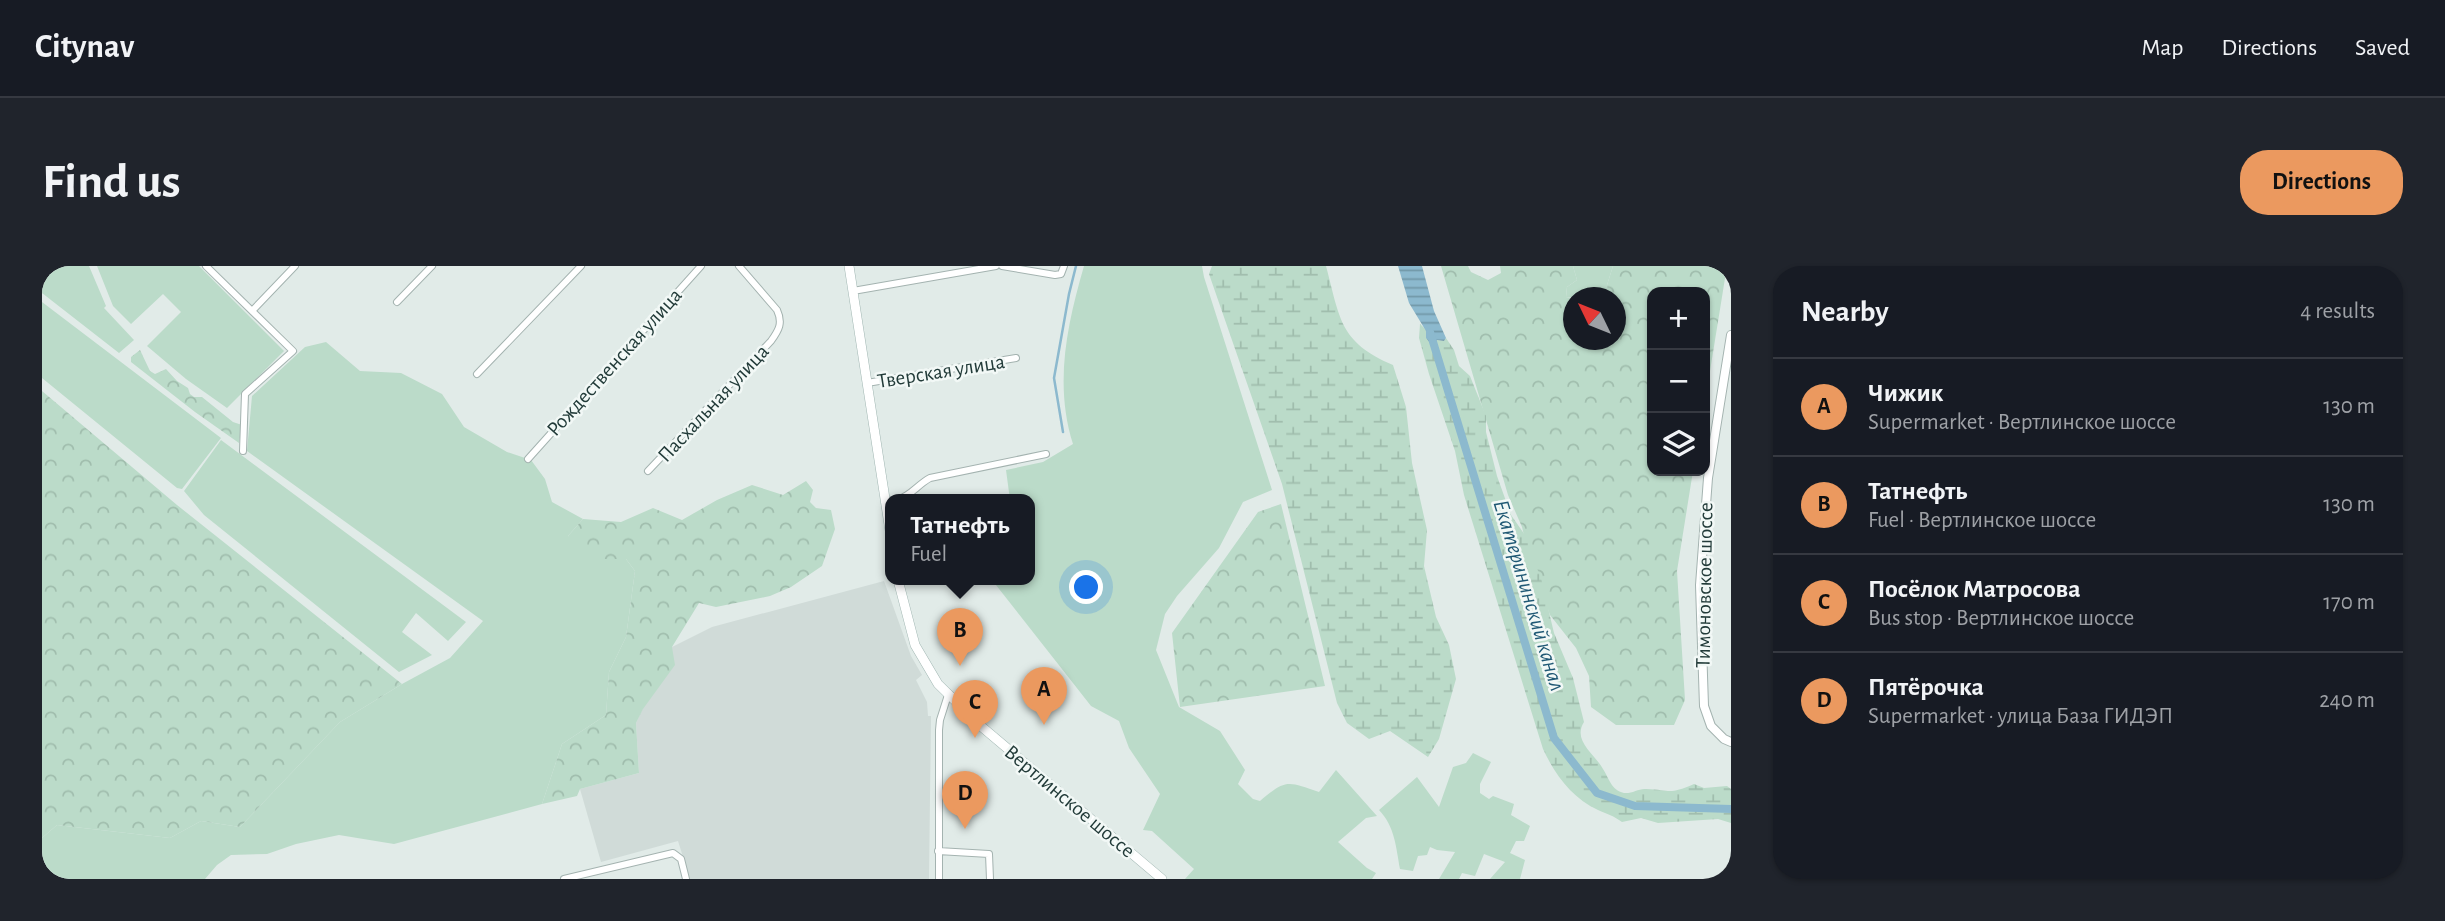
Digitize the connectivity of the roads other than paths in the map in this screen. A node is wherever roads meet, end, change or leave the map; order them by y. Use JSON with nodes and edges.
{"nodes":[{"id":1,"x":206,"y":266,"type":"edge"},
{"id":2,"x":295,"y":266,"type":"edge"},
{"id":3,"x":432,"y":266,"type":"edge"},
{"id":4,"x":581,"y":266,"type":"edge"},
{"id":5,"x":701,"y":266,"type":"edge"},
{"id":6,"x":739,"y":266,"type":"edge"},
{"id":7,"x":849,"y":266,"type":"edge"},
{"id":8,"x":996,"y":266,"type":"edge"},
{"id":9,"x":1002,"y":266,"type":"edge"},
{"id":10,"x":1064,"y":266,"type":"edge"},
{"id":11,"x":853,"y":291,"type":"junction"},
{"id":12,"x":397,"y":302,"type":"dead end"},
{"id":13,"x":252,"y":311,"type":"junction"},
{"id":14,"x":1731,"y":335,"type":"edge"},
{"id":15,"x":1016,"y":358,"type":"dead end"},
{"id":16,"x":477,"y":374,"type":"dead end"},
{"id":17,"x":867,"y":383,"type":"junction"},
{"id":18,"x":243,"y":451,"type":"dead end"},
{"id":19,"x":1045,"y":454,"type":"dead end"},
{"id":20,"x":528,"y":459,"type":"dead end"},
{"id":21,"x":648,"y":471,"type":"dead end"},
{"id":22,"x":887,"y":494,"type":"edge"},
{"id":23,"x":910,"y":494,"type":"edge"},
{"id":24,"x":899,"y":585,"type":"edge"},
{"id":25,"x":948,"y":695,"type":"junction"},
{"id":26,"x":1731,"y":742,"type":"edge"},
{"id":27,"x":938,"y":851,"type":"junction"},
{"id":28,"x":564,"y":879,"type":"edge"},
{"id":29,"x":686,"y":879,"type":"edge"},
{"id":30,"x":939,"y":879,"type":"edge"},
{"id":31,"x":990,"y":879,"type":"edge"},
{"id":32,"x":1162,"y":879,"type":"edge"}],
"edges":[{"from":1,"to":13,"type":"street"},
{"from":2,"to":13,"type":"street"},
{"from":3,"to":12,"type":"street"},
{"from":4,"to":16,"type":"street"},
{"from":5,"to":20,"type":"street","name":"Рождественская улица"},
{"from":6,"to":21,"type":"street","name":"Пасхальная улица"},
{"from":7,"to":11,"type":"main road"},
{"from":8,"to":11,"type":"street"},
{"from":9,"to":10,"type":"street"},
{"from":11,"to":17,"type":"main road"},
{"from":13,"to":18,"type":"street"},
{"from":14,"to":26,"type":"street","name":"Тимоновское шоссе"},
{"from":15,"to":17,"type":"street","name":"Тверская улица"},
{"from":17,"to":22,"type":"main road"},
{"from":19,"to":23,"type":"street"},
{"from":24,"to":25,"type":"main road","name":"Вертлинское шоссе"},
{"from":25,"to":27,"type":"street"},
{"from":25,"to":32,"type":"main road","name":"Вертлинское шоссе"},
{"from":27,"to":30,"type":"street"},
{"from":27,"to":31,"type":"street"},
{"from":28,"to":29,"type":"street"}]}
